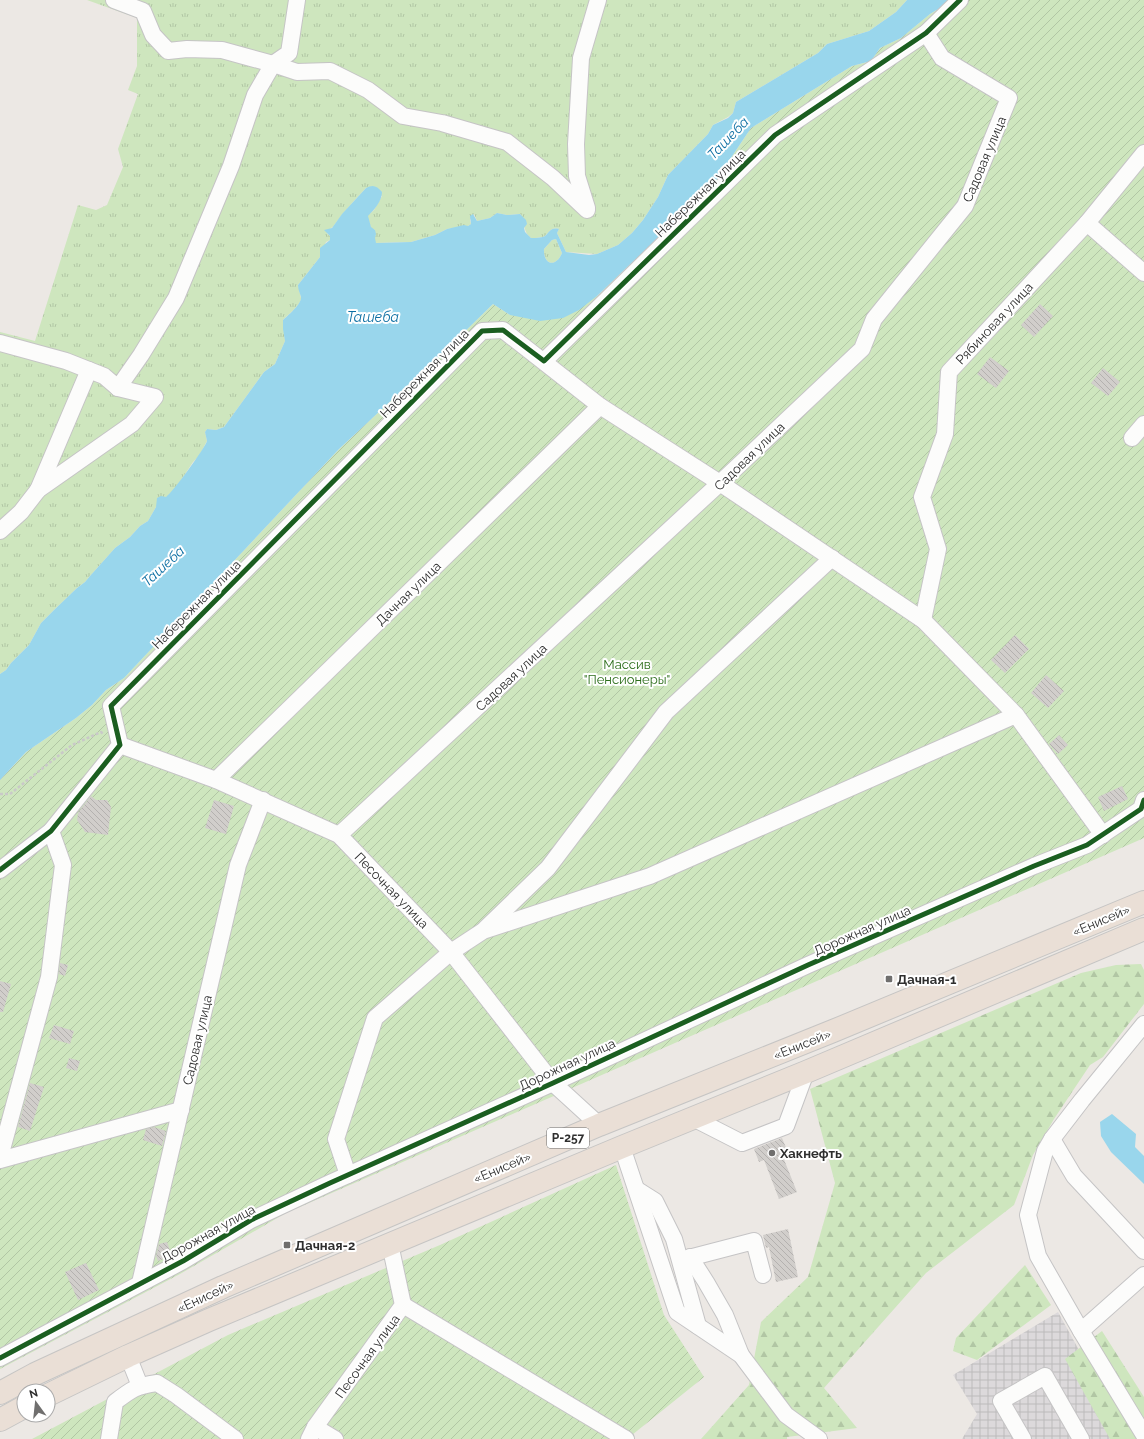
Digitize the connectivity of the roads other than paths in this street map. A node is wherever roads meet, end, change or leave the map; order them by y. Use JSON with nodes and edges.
{"nodes":[{"id":1,"x":114,"y":0,"type":"edge"},
{"id":2,"x":297,"y":0,"type":"edge"},
{"id":3,"x":598,"y":0,"type":"edge"},
{"id":4,"x":960,"y":0,"type":"edge"},
{"id":5,"x":926,"y":33,"type":"junction"},
{"id":6,"x":273,"y":64,"type":"junction"},
{"id":7,"x":1144,"y":154,"type":"edge"},
{"id":8,"x":1087,"y":223,"type":"junction"},
{"id":9,"x":1144,"y":273,"type":"edge"},
{"id":10,"x":0,"y":343,"type":"edge"},
{"id":11,"x":544,"y":361,"type":"junction"},
{"id":12,"x":89,"y":370,"type":"junction"},
{"id":13,"x":118,"y":388,"type":"junction"},
{"id":14,"x":600,"y":406,"type":"junction"},
{"id":15,"x":1144,"y":424,"type":"edge"},
{"id":16,"x":1132,"y":438,"type":"dead end"},
{"id":17,"x":720,"y":483,"type":"junction"},
{"id":18,"x":38,"y":490,"type":"junction"},
{"id":19,"x":0,"y":531,"type":"edge"},
{"id":20,"x":832,"y":558,"type":"junction"},
{"id":21,"x":923,"y":620,"type":"junction"},
{"id":22,"x":1016,"y":715,"type":"junction"},
{"id":23,"x":120,"y":744,"type":"junction"},
{"id":24,"x":216,"y":780,"type":"junction"},
{"id":25,"x":263,"y":800,"type":"junction"},
{"id":26,"x":1144,"y":800,"type":"edge"},
{"id":27,"x":51,"y":831,"type":"junction"},
{"id":28,"x":340,"y":835,"type":"junction"},
{"id":29,"x":1103,"y":835,"type":"junction"},
{"id":30,"x":0,"y":870,"type":"edge"},
{"id":31,"x":1144,"y":902,"type":"edge"},
{"id":32,"x":1144,"y":929,"type":"edge"},
{"id":33,"x":483,"y":931,"type":"junction"},
{"id":34,"x":451,"y":952,"type":"junction"},
{"id":35,"x":1144,"y":1024,"type":"edge"},
{"id":36,"x":806,"y":1072,"type":"junction"},
{"id":37,"x":553,"y":1083,"type":"junction"},
{"id":38,"x":181,"y":1110,"type":"junction"},
{"id":39,"x":693,"y":1118,"type":"junction"},
{"id":40,"x":599,"y":1125,"type":"junction"},
{"id":41,"x":1052,"y":1139,"type":"junction"},
{"id":42,"x":622,"y":1147,"type":"junction"},
{"id":43,"x":0,"y":1158,"type":"edge"},
{"id":44,"x":348,"y":1175,"type":"junction"},
{"id":45,"x":636,"y":1189,"type":"junction"},
{"id":46,"x":390,"y":1244,"type":"junction"},
{"id":47,"x":1144,"y":1251,"type":"edge"},
{"id":48,"x":685,"y":1259,"type":"junction"},
{"id":49,"x":763,"y":1275,"type":"dead end"},
{"id":50,"x":1144,"y":1275,"type":"edge"},
{"id":51,"x":140,"y":1283,"type":"junction"},
{"id":52,"x":403,"y":1305,"type":"junction"},
{"id":53,"x":698,"y":1326,"type":"junction"},
{"id":54,"x":1081,"y":1331,"type":"junction"},
{"id":55,"x":128,"y":1356,"type":"junction"},
{"id":56,"x":741,"y":1356,"type":"junction"},
{"id":57,"x":0,"y":1358,"type":"edge"},
{"id":58,"x":140,"y":1386,"type":"junction"},
{"id":59,"x":56,"y":1392,"type":"edge"},
{"id":60,"x":0,"y":1393,"type":"edge"},
{"id":61,"x":16,"y":1411,"type":"edge"},
{"id":62,"x":0,"y":1420,"type":"edge"},
{"id":63,"x":312,"y":1433,"type":"edge"},
{"id":64,"x":1144,"y":1435,"type":"edge"},
{"id":65,"x":109,"y":1439,"type":"edge"},
{"id":66,"x":235,"y":1439,"type":"edge"},
{"id":67,"x":335,"y":1439,"type":"edge"},
{"id":68,"x":626,"y":1439,"type":"edge"},
{"id":69,"x":819,"y":1439,"type":"edge"},
{"id":70,"x":1023,"y":1439,"type":"edge"},
{"id":71,"x":1081,"y":1439,"type":"edge"}],
"edges":[{"from":1,"to":6,"type":"street"},
{"from":2,"to":6,"type":"street"},
{"from":3,"to":6,"type":"street"},
{"from":4,"to":5,"type":"street","name":"Набережная улица"},
{"from":5,"to":11,"type":"street","name":"Набережная улица"},
{"from":5,"to":17,"type":"street","name":"Садовая улица"},
{"from":6,"to":13,"type":"street"},
{"from":7,"to":8,"type":"street","name":"Рябиновая улица"},
{"from":8,"to":9,"type":"street"},
{"from":8,"to":21,"type":"street","name":"Рябиновая улица"},
{"from":10,"to":12,"type":"street"},
{"from":11,"to":14,"type":"street"},
{"from":11,"to":23,"type":"street","name":"Набережная улица"},
{"from":12,"to":13,"type":"street"},
{"from":12,"to":18,"type":"street"},
{"from":13,"to":18,"type":"street"},
{"from":14,"to":17,"type":"street"},
{"from":14,"to":24,"type":"street","name":"Дачная улица"},
{"from":15,"to":16,"type":"street"},
{"from":17,"to":20,"type":"street"},
{"from":17,"to":28,"type":"street","name":"Садовая улица"},
{"from":18,"to":19,"type":"street"},
{"from":20,"to":21,"type":"street"},
{"from":20,"to":33,"type":"street"},
{"from":21,"to":22,"type":"street"},
{"from":22,"to":29,"type":"street"},
{"from":22,"to":33,"type":"street"},
{"from":23,"to":24,"type":"street","name":"Песочная улица"},
{"from":23,"to":27,"type":"street"},
{"from":24,"to":25,"type":"street","name":"Песочная улица"},
{"from":25,"to":28,"type":"street","name":"Песочная улица"},
{"from":25,"to":38,"type":"street","name":"Садовая улица"},
{"from":26,"to":29,"type":"street","name":"Дорожная улица"},
{"from":27,"to":30,"type":"street"},
{"from":27,"to":43,"type":"street"},
{"from":28,"to":34,"type":"street","name":"Песочная улица"},
{"from":29,"to":37,"type":"street","name":"Дорожная улица"},
{"from":31,"to":40,"type":"highway","name":"«Енисей»","number":"Р-257"},
{"from":32,"to":36,"type":"highway","name":"«Енисей»","number":"Р-257"},
{"from":33,"to":34,"type":"street"},
{"from":34,"to":37,"type":"street","name":"Песочная улица"},
{"from":34,"to":44,"type":"street"},
{"from":35,"to":41,"type":"street"},
{"from":36,"to":39,"type":"highway","name":"«Енисей»","number":"Р-257"},
{"from":36,"to":39,"type":"street"},
{"from":37,"to":40,"type":"street","name":"Песочная улица"},
{"from":37,"to":44,"type":"street","name":"Дорожная улица"},
{"from":38,"to":43,"type":"street"},
{"from":38,"to":51,"type":"street","name":"Садовая улица"},
{"from":39,"to":42,"type":"highway","name":"«Енисей»","number":"Р-257"},
{"from":40,"to":60,"type":"highway","name":"«Енисей»","number":"Р-257"},
{"from":41,"to":47,"type":"street"},
{"from":41,"to":54,"type":"street"},
{"from":42,"to":45,"type":"street"},
{"from":42,"to":46,"type":"highway","name":"«Енисей»","number":"Р-257"},
{"from":44,"to":51,"type":"street","name":"Дорожная улица"},
{"from":45,"to":48,"type":"street"},
{"from":45,"to":53,"type":"street"},
{"from":46,"to":52,"type":"street","name":"Песочная улица"},
{"from":46,"to":55,"type":"highway","name":"«Енисей»","number":"Р-257"},
{"from":48,"to":49,"type":"street"},
{"from":48,"to":53,"type":"street"},
{"from":48,"to":56,"type":"street"},
{"from":50,"to":54,"type":"street"},
{"from":51,"to":57,"type":"street","name":"Дорожная улица"},
{"from":52,"to":63,"type":"street","name":"Песочная улица"},
{"from":52,"to":68,"type":"street"},
{"from":53,"to":56,"type":"street"},
{"from":54,"to":64,"type":"street"},
{"from":55,"to":58,"type":"street"},
{"from":55,"to":59,"type":"highway","name":"«Енисей»","number":"Р-257"},
{"from":56,"to":69,"type":"street"},
{"from":58,"to":65,"type":"street"},
{"from":58,"to":66,"type":"street"},
{"from":61,"to":62,"type":"highway"},
{"from":63,"to":67,"type":"street"},
{"from":70,"to":71,"type":"street"}]}
